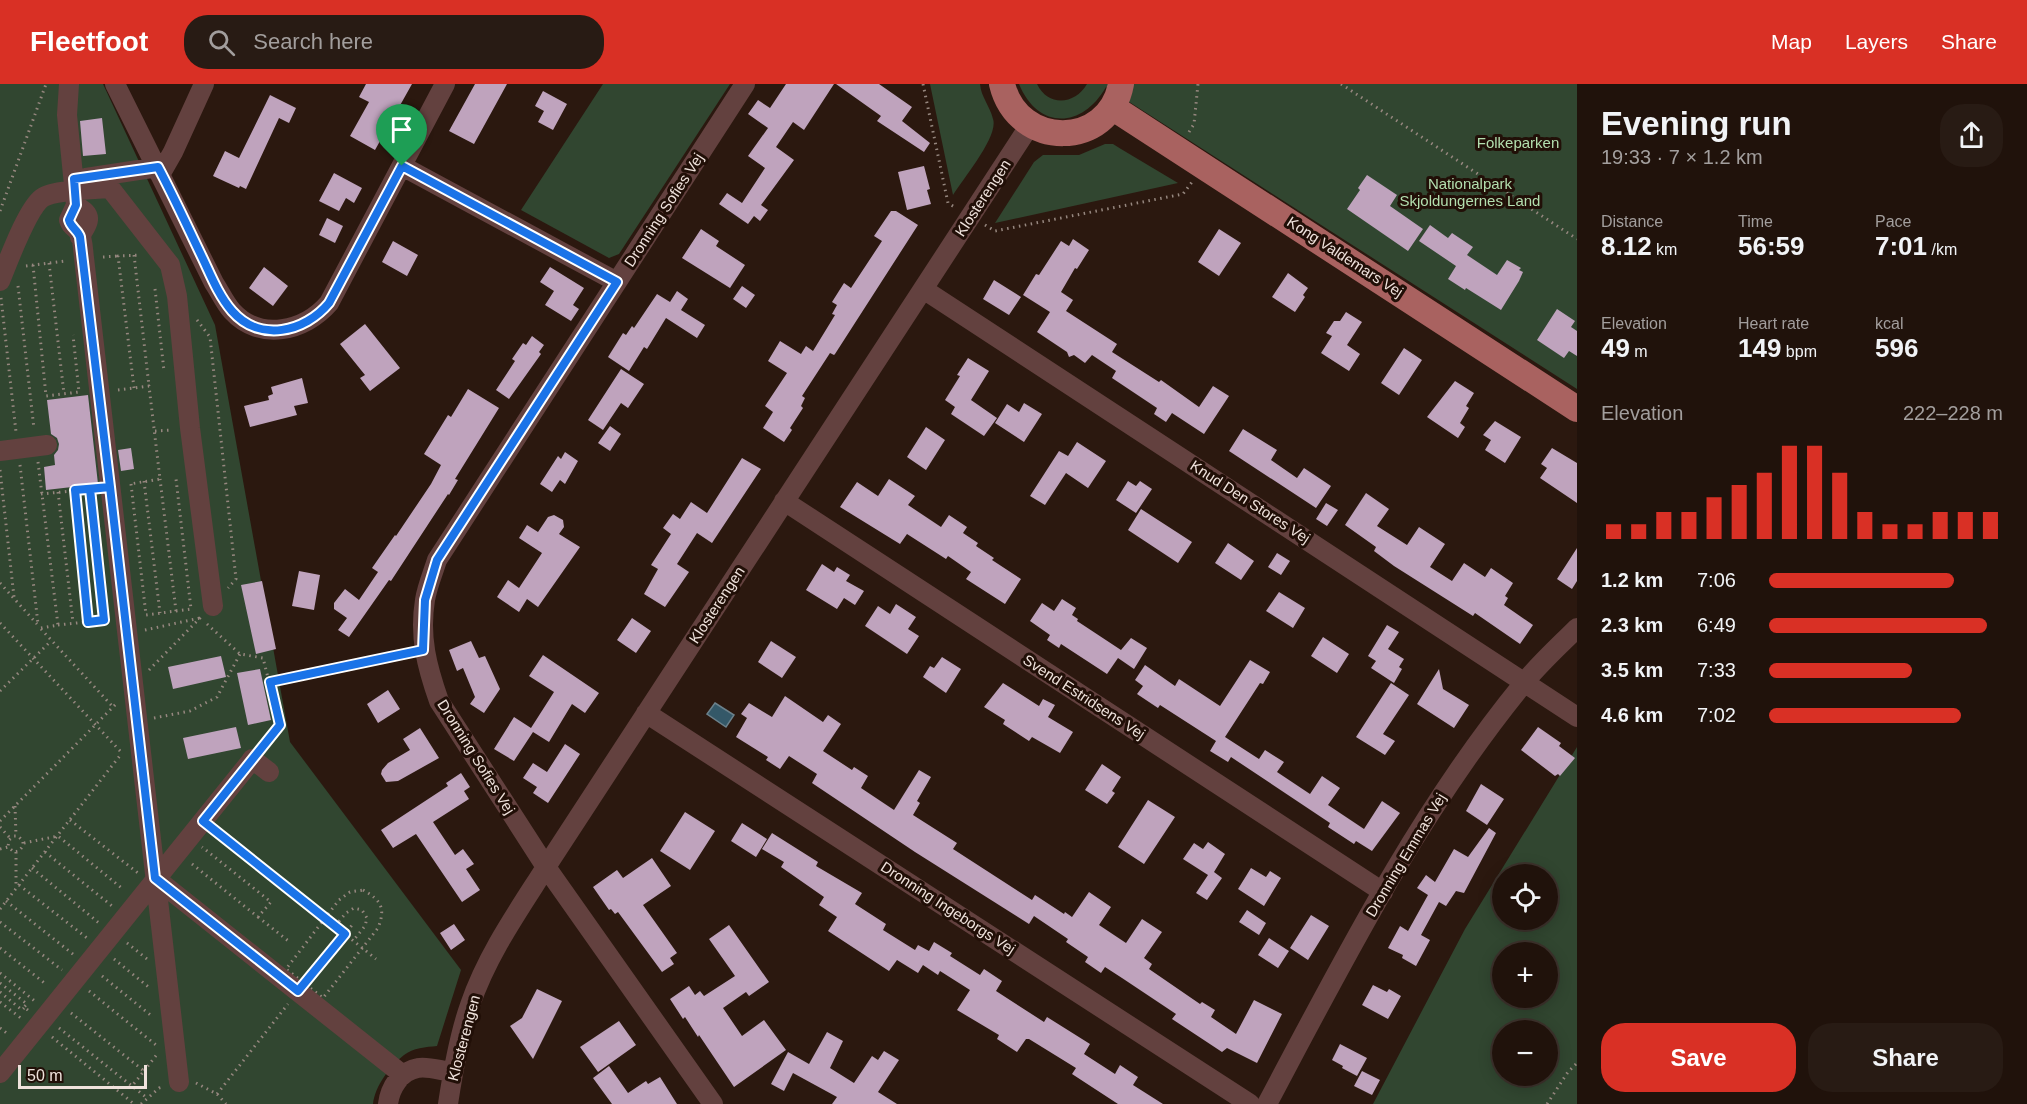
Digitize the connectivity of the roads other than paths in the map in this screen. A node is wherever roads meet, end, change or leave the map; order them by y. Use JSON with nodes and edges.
{"nodes":[{"id":1,"x":69,"y":84,"type":"edge"},
{"id":2,"x":116,"y":84,"type":"edge"},
{"id":3,"x":204,"y":84,"type":"edge"},
{"id":4,"x":446,"y":84,"type":"edge"},
{"id":5,"x":745,"y":84,"type":"edge"},
{"id":6,"x":1002,"y":84,"type":"edge"},
{"id":7,"x":1116,"y":95,"type":"edge"},
{"id":8,"x":1030,"y":125,"type":"junction"},
{"id":9,"x":402,"y":166,"type":"junction"},
{"id":10,"x":160,"y":170,"type":"junction"},
{"id":11,"x":75,"y":192,"type":"junction"},
{"id":12,"x":8,"y":279,"type":"edge"},
{"id":13,"x":617,"y":282,"type":"junction"},
{"id":14,"x":923,"y":289,"type":"junction"},
{"id":15,"x":1577,"y":409,"type":"edge"},
{"id":16,"x":784,"y":501,"type":"junction"},
{"id":17,"x":206,"y":612,"type":"road end"},
{"id":18,"x":1577,"y":628,"type":"edge"},
{"id":19,"x":1524,"y":682,"type":"junction"},
{"id":20,"x":646,"y":713,"type":"junction"},
{"id":21,"x":1577,"y":717,"type":"edge"},
{"id":22,"x":268,"y":772,"type":"dead end"},
{"id":23,"x":546,"y":867,"type":"junction"},
{"id":24,"x":153,"y":881,"type":"junction"},
{"id":25,"x":1383,"y":892,"type":"junction"},
{"id":26,"x":452,"y":1072,"type":"junction"},
{"id":27,"x":0,"y":1074,"type":"edge"},
{"id":28,"x":403,"y":1075,"type":"junction"},
{"id":29,"x":179,"y":1082,"type":"dead end"},
{"id":30,"x":388,"y":1104,"type":"edge"},
{"id":31,"x":448,"y":1104,"type":"edge"},
{"id":32,"x":713,"y":1104,"type":"edge"},
{"id":33,"x":1250,"y":1104,"type":"edge"},
{"id":34,"x":1267,"y":1104,"type":"edge"}],
"edges":[{"from":1,"to":11,"type":"street"},
{"from":2,"to":10,"type":"street"},
{"from":3,"to":10,"type":"street"},
{"from":4,"to":9,"type":"street"},
{"from":5,"to":13,"type":"street","name":"Dronning Sofies Vej"},
{"from":6,"to":8,"type":"main road"},
{"from":7,"to":8,"type":"main road"},
{"from":7,"to":15,"type":"main road","name":"Kong Valdemars Vej"},
{"from":8,"to":14,"type":"street","name":"Klosterengen"},
{"from":9,"to":10,"type":"street"},
{"from":9,"to":13,"type":"street"},
{"from":10,"to":11,"type":"street"},
{"from":11,"to":12,"type":"street"},
{"from":11,"to":17,"type":"street"},
{"from":11,"to":24,"type":"street"},
{"from":13,"to":23,"type":"street","name":"Dronning Sofies Vej"},
{"from":14,"to":16,"type":"street","name":"Klosterengen"},
{"from":14,"to":19,"type":"street","name":"Knud Den Stores Vej"},
{"from":16,"to":20,"type":"street","name":"Klosterengen"},
{"from":16,"to":25,"type":"street","name":"Svend Estridsens Vej"},
{"from":18,"to":19,"type":"street","name":"Dronning Emmas Vej"},
{"from":19,"to":21,"type":"street","name":"Knud Den Stores Vej"},
{"from":19,"to":25,"type":"street","name":"Dronning Emmas Vej"},
{"from":20,"to":23,"type":"street","name":"Klosterengen"},
{"from":20,"to":33,"type":"street","name":"Dronning Ingeborgs Vej"},
{"from":22,"to":24,"type":"street"},
{"from":23,"to":26,"type":"street","name":"Klosterengen"},
{"from":23,"to":32,"type":"street","name":"Dronning Sofies Vej"},
{"from":24,"to":27,"type":"street"},
{"from":24,"to":28,"type":"street"},
{"from":24,"to":29,"type":"street"},
{"from":25,"to":34,"type":"street","name":"Dronning Emmas Vej"},
{"from":26,"to":28,"type":"street"},
{"from":26,"to":31,"type":"street","name":"Klosterengen"},
{"from":28,"to":30,"type":"street"}]}
